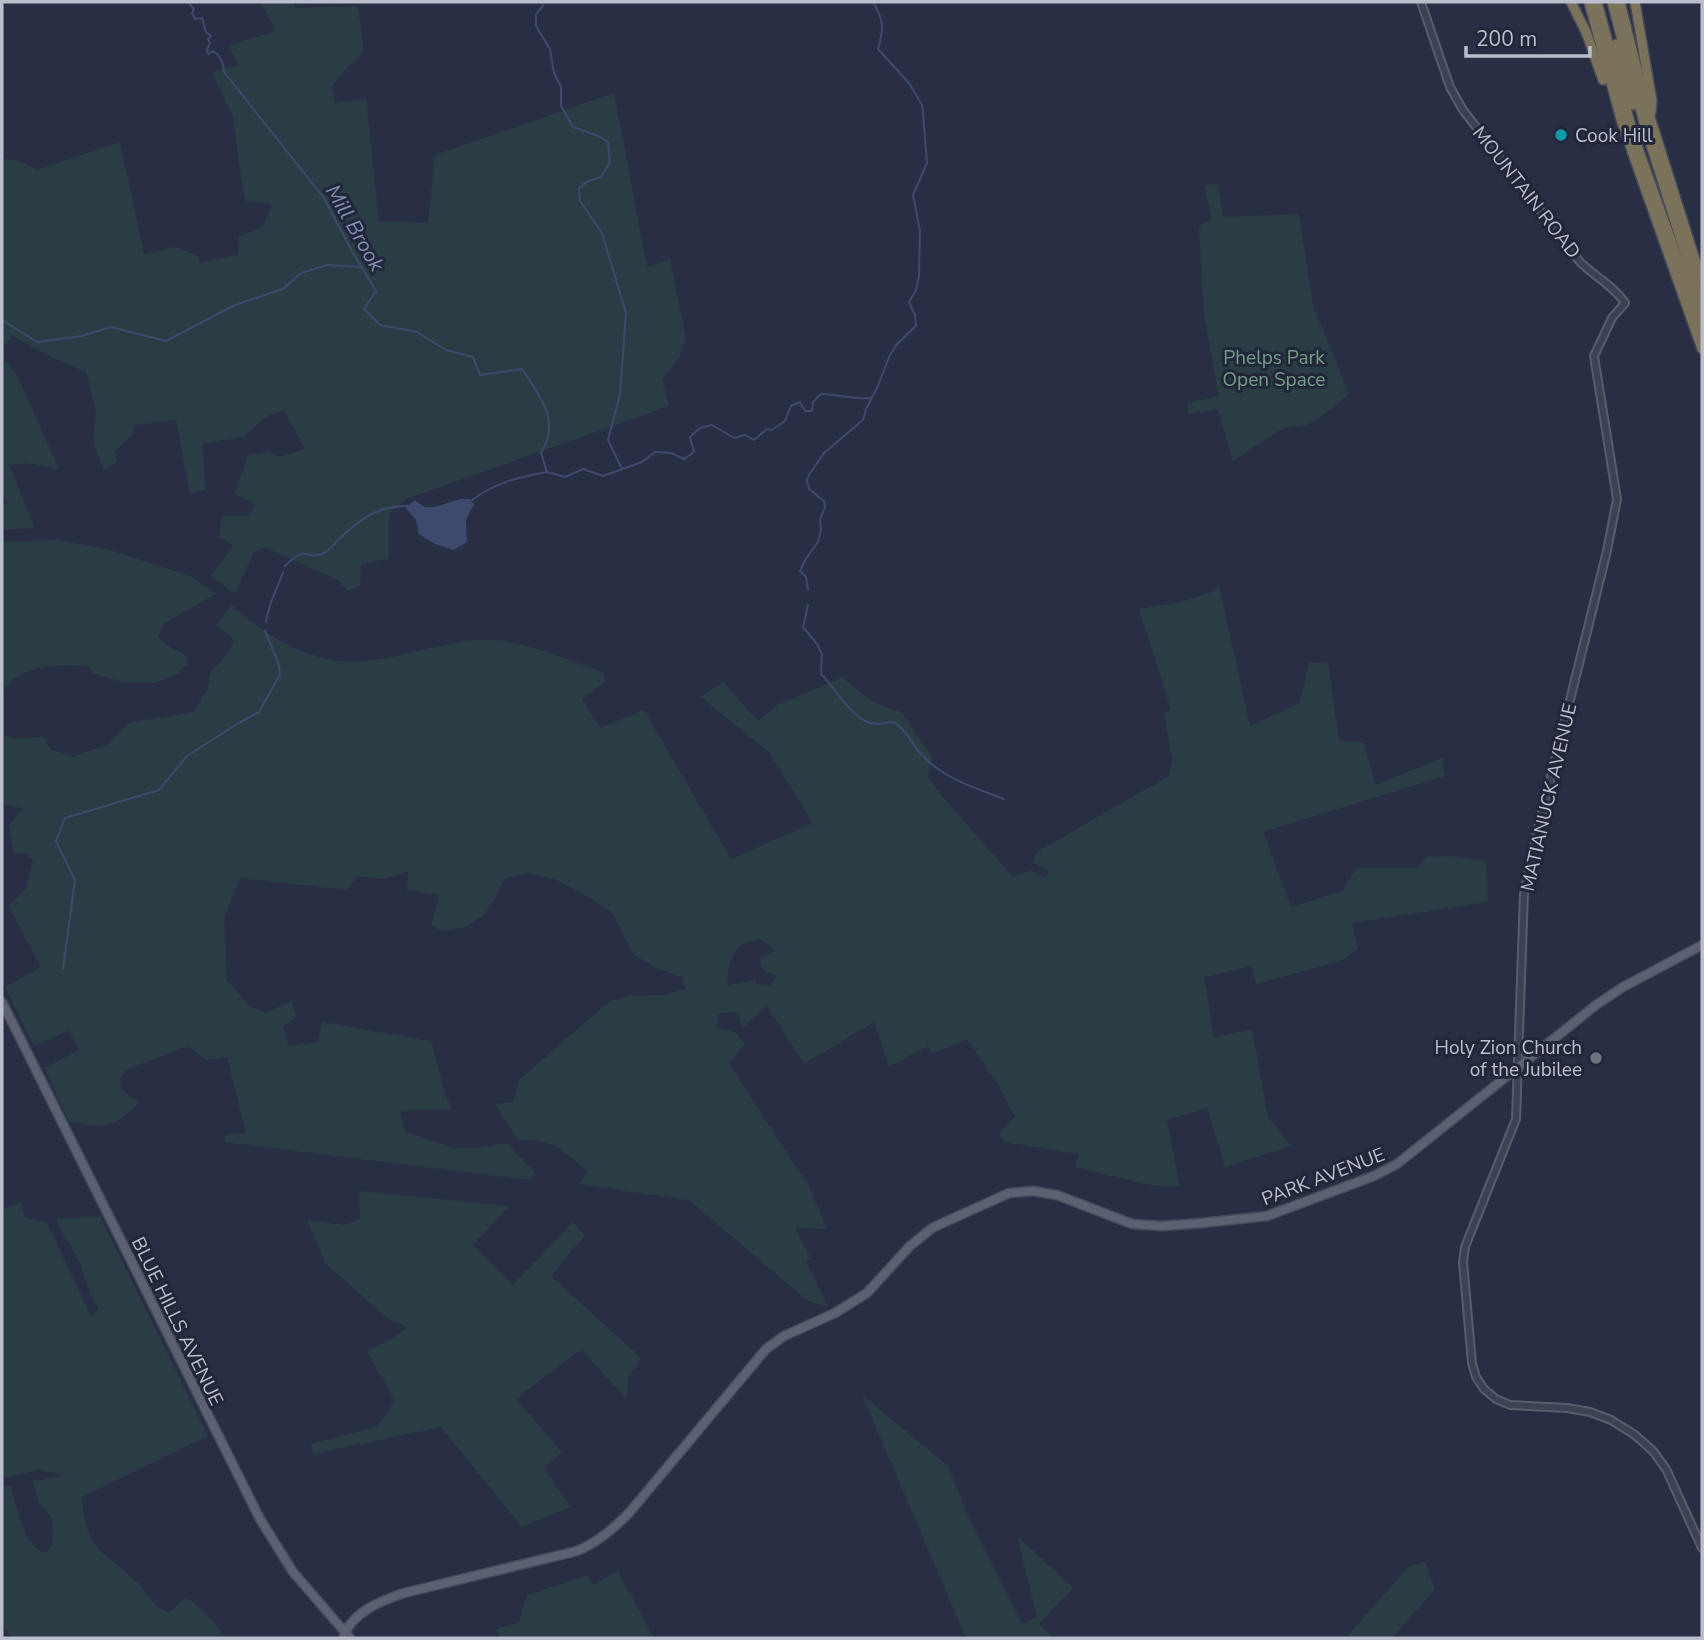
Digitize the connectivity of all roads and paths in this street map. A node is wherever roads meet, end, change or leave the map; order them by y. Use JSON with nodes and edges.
{"nodes":[{"id":1,"x":1421,"y":2,"type":"edge"},
{"id":2,"x":1571,"y":2,"type":"edge"},
{"id":3,"x":1590,"y":2,"type":"edge"},
{"id":4,"x":1602,"y":2,"type":"edge"},
{"id":5,"x":1612,"y":2,"type":"edge"},
{"id":6,"x":1620,"y":2,"type":"edge"},
{"id":7,"x":1635,"y":2,"type":"edge"},
{"id":8,"x":1619,"y":116,"type":"junction"},
{"id":9,"x":1650,"y":117,"type":"junction"},
{"id":10,"x":1673,"y":215,"type":"junction"},
{"id":11,"x":1691,"y":278,"type":"edge"},
{"id":12,"x":1690,"y":295,"type":"junction"},
{"id":13,"x":1702,"y":307,"type":"edge"},
{"id":14,"x":1702,"y":327,"type":"edge"},
{"id":15,"x":1702,"y":349,"type":"edge"},
{"id":16,"x":1594,"y":365,"type":"joint"},
{"id":17,"x":1702,"y":945,"type":"edge"},
{"id":18,"x":2,"y":1002,"type":"edge"},
{"id":19,"x":1518,"y":1067,"type":"junction"},
{"id":20,"x":1702,"y":1548,"type":"edge"},
{"id":21,"x":346,"y":1636,"type":"edge"}],
"edges":[{"from":1,"to":16,"type":"street","name":"MOUNTAIN ROAD"},
{"from":2,"to":8,"type":"highway"},
{"from":3,"to":8,"type":"highway"},
{"from":4,"to":10,"type":"highway"},
{"from":4,"to":11,"type":"highway"},
{"from":5,"to":10,"type":"highway"},
{"from":6,"to":9,"type":"highway"},
{"from":7,"to":9,"type":"highway"},
{"from":8,"to":11,"type":"highway"},
{"from":9,"to":11,"type":"highway"},
{"from":10,"to":11,"type":"highway"},
{"from":11,"to":12,"type":"highway"},
{"from":11,"to":12,"type":"highway"},
{"from":12,"to":13,"type":"highway"},
{"from":12,"to":14,"type":"highway"},
{"from":12,"to":15,"type":"highway"},
{"from":16,"to":19,"type":"street","name":"MATIANUCK AVENUE"},
{"from":17,"to":19,"type":"main road","name":"PARK AVENUE"},
{"from":18,"to":21,"type":"main road","name":"BLUE HILLS AVENUE"},
{"from":19,"to":20,"type":"street","name":"MATIANUCK AVENUE"},
{"from":19,"to":21,"type":"main road","name":"PARK AVENUE"}]}
